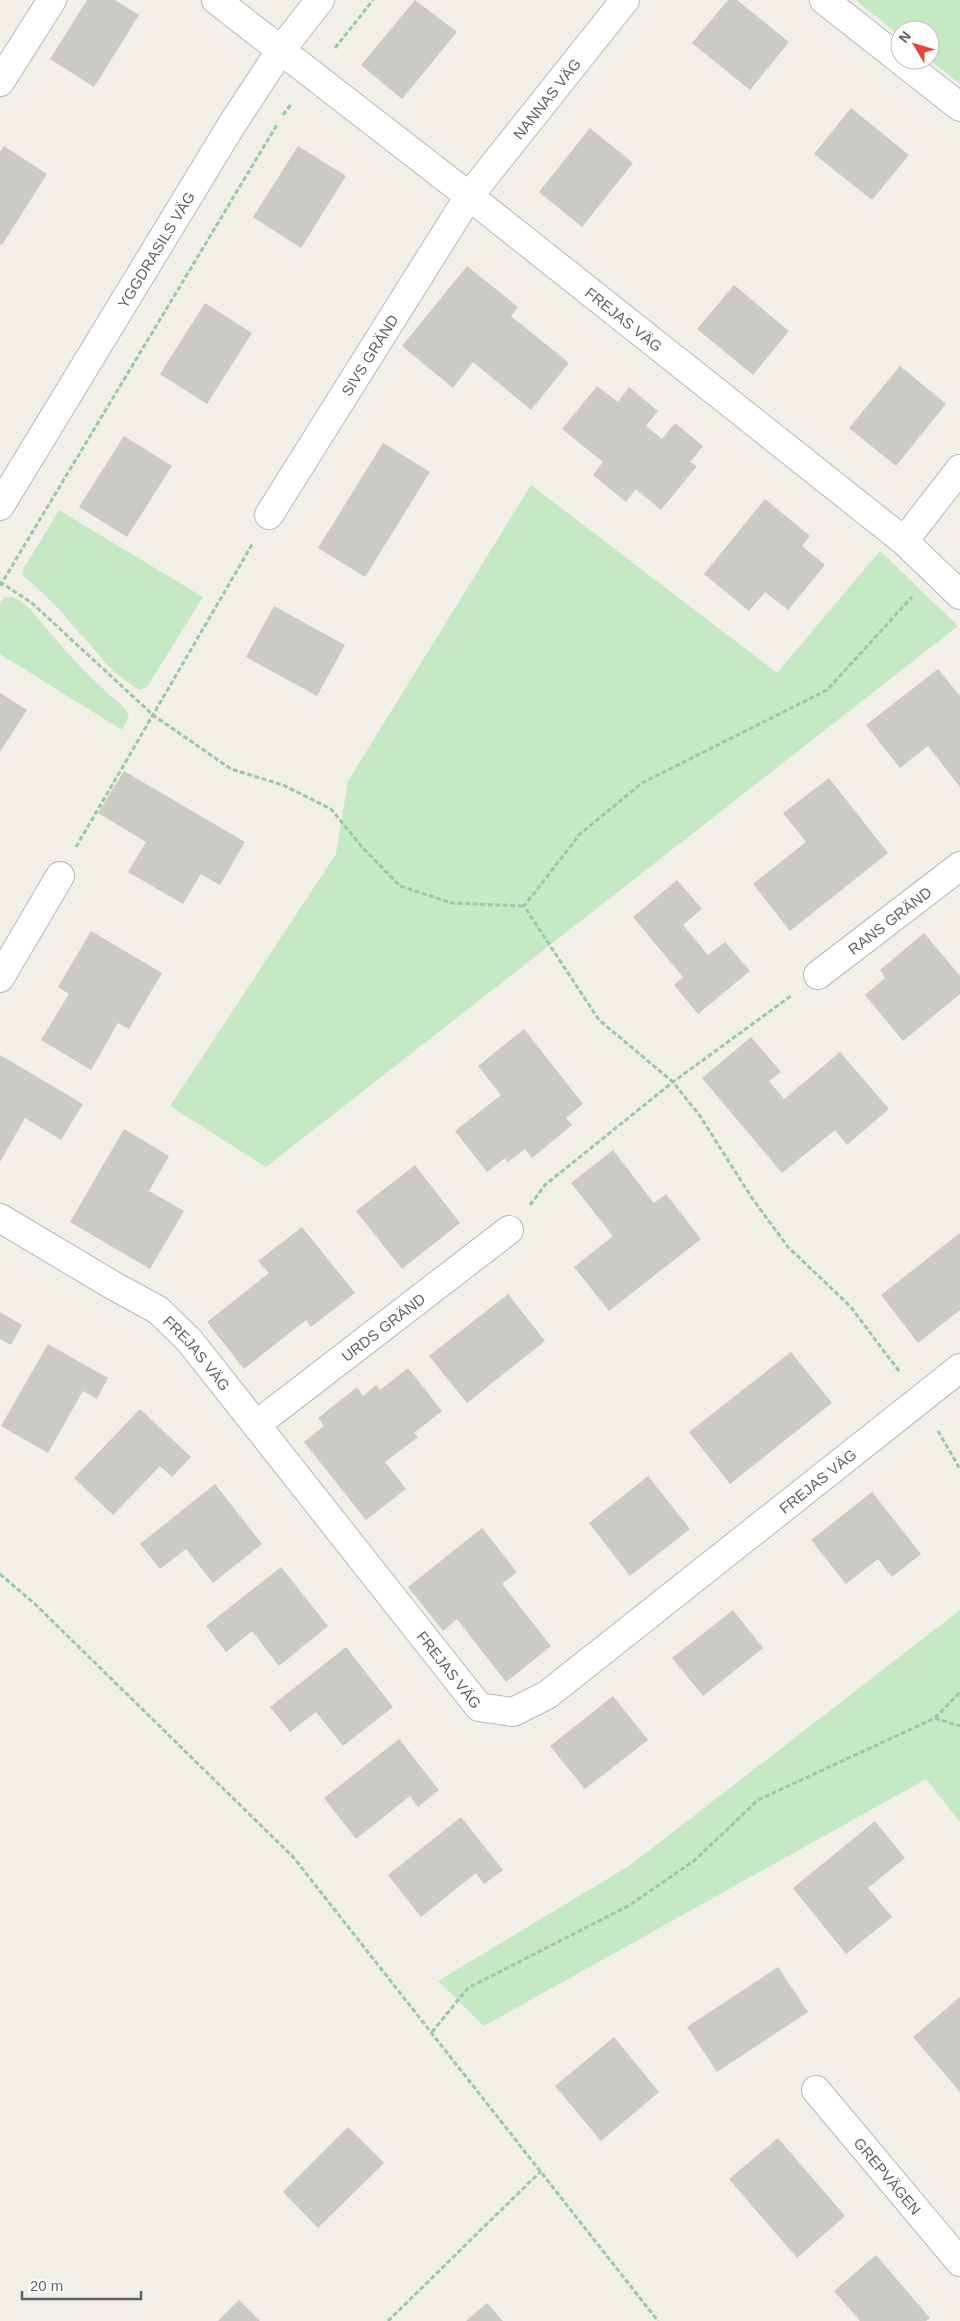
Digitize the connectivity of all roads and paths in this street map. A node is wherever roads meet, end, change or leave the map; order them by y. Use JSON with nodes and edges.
{"nodes":[{"id":1,"x":52,"y":0,"type":"edge"},
{"id":2,"x":216,"y":0,"type":"edge"},
{"id":3,"x":320,"y":0,"type":"edge"},
{"id":4,"x":373,"y":0,"type":"edge"},
{"id":5,"x":625,"y":0,"type":"edge"},
{"id":6,"x":824,"y":0,"type":"edge"},
{"id":7,"x":280,"y":51,"type":"junction"},
{"id":8,"x":313,"y":76,"type":"junction"},
{"id":9,"x":0,"y":82,"type":"edge"},
{"id":10,"x":960,"y":107,"type":"edge"},
{"id":11,"x":469,"y":196,"type":"junction"},
{"id":12,"x":960,"y":470,"type":"edge"},
{"id":13,"x":0,"y":506,"type":"edge"},
{"id":14,"x":269,"y":515,"type":"joint"},
{"id":15,"x":904,"y":541,"type":"junction"},
{"id":16,"x":935,"y":572,"type":"junction"},
{"id":17,"x":1,"y":584,"type":"edge"},
{"id":18,"x":960,"y":595,"type":"edge"},
{"id":19,"x":153,"y":715,"type":"junction"},
{"id":20,"x":960,"y":866,"type":"edge"},
{"id":21,"x":60,"y":876,"type":"joint"},
{"id":22,"x":524,"y":906,"type":"junction"},
{"id":23,"x":818,"y":975,"type":"joint"},
{"id":24,"x":0,"y":978,"type":"edge"},
{"id":25,"x":673,"y":1082,"type":"junction"},
{"id":26,"x":0,"y":1218,"type":"edge"},
{"id":27,"x":509,"y":1230,"type":"joint"},
{"id":28,"x":960,"y":1368,"type":"edge"},
{"id":29,"x":920,"y":1400,"type":"junction"},
{"id":30,"x":257,"y":1424,"type":"junction"},
{"id":31,"x":960,"y":1469,"type":"edge"},
{"id":32,"x":0,"y":1574,"type":"edge"},
{"id":33,"x":960,"y":1692,"type":"edge"},
{"id":34,"x":935,"y":1718,"type":"junction"},
{"id":35,"x":960,"y":1726,"type":"edge"},
{"id":36,"x":432,"y":2032,"type":"junction"},
{"id":37,"x":816,"y":2090,"type":"dead end"},
{"id":38,"x":540,"y":2170,"type":"junction"},
{"id":39,"x":960,"y":2262,"type":"edge"},
{"id":40,"x":388,"y":2321,"type":"edge"},
{"id":41,"x":658,"y":2321,"type":"edge"}],
"edges":[{"from":1,"to":9,"type":"street"},
{"from":2,"to":7,"type":"street","name":"FREJAS VÄG"},
{"from":3,"to":7,"type":"street","name":"YGGDRASILS VÄG"},
{"from":4,"to":8,"type":"path"},
{"from":5,"to":11,"type":"street","name":"NANNAS VÄG"},
{"from":6,"to":10,"type":"street"},
{"from":7,"to":8,"type":"street","name":"FREJAS VÄG"},
{"from":7,"to":13,"type":"street","name":"YGGDRASILS VÄG"},
{"from":8,"to":11,"type":"street","name":"FREJAS VÄG"},
{"from":8,"to":17,"type":"path"},
{"from":11,"to":14,"type":"street","name":"SIVS GRÄND"},
{"from":11,"to":15,"type":"street","name":"FREJAS VÄG"},
{"from":12,"to":15,"type":"street"},
{"from":14,"to":19,"type":"path"},
{"from":15,"to":16,"type":"street","name":"FREJAS VÄG"},
{"from":16,"to":18,"type":"street","name":"FREJAS VÄG"},
{"from":16,"to":22,"type":"path"},
{"from":17,"to":19,"type":"path"},
{"from":19,"to":21,"type":"path"},
{"from":19,"to":22,"type":"path"},
{"from":20,"to":23,"type":"street","name":"RANS GRÄND"},
{"from":21,"to":24,"type":"street"},
{"from":22,"to":25,"type":"path"},
{"from":23,"to":25,"type":"path"},
{"from":25,"to":27,"type":"path"},
{"from":25,"to":29,"type":"path"},
{"from":26,"to":30,"type":"street","name":"FREJAS VÄG"},
{"from":27,"to":30,"type":"street","name":"URDS GRÄND"},
{"from":28,"to":29,"type":"street","name":"FREJAS VÄG"},
{"from":29,"to":30,"type":"street","name":"FREJAS VÄG"},
{"from":29,"to":31,"type":"path"},
{"from":32,"to":36,"type":"path"},
{"from":33,"to":34,"type":"path"},
{"from":34,"to":35,"type":"path"},
{"from":34,"to":36,"type":"path"},
{"from":36,"to":38,"type":"path"},
{"from":37,"to":39,"type":"street","name":"GREPVÄGEN"},
{"from":38,"to":40,"type":"path"},
{"from":38,"to":41,"type":"path"}]}
